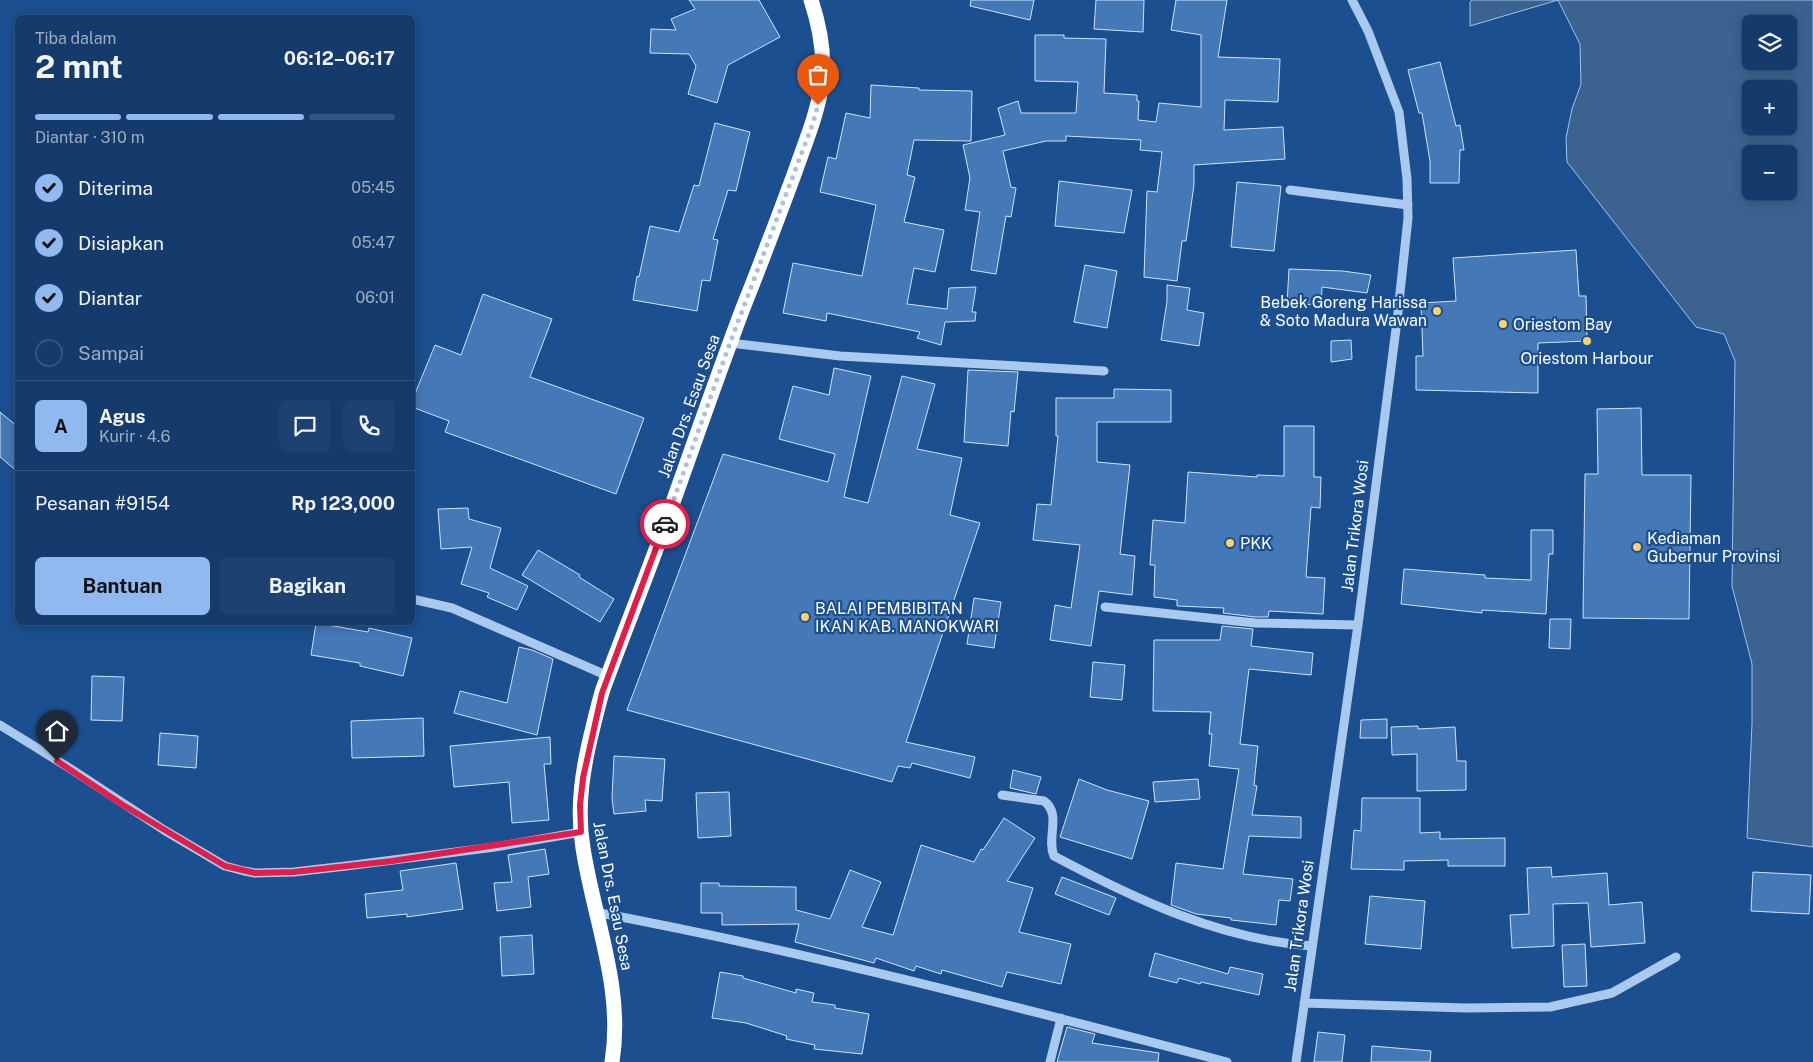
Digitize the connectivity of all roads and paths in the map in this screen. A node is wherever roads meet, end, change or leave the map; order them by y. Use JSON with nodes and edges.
{"nodes":[{"id":1,"x":811,"y":0,"type":"edge"},
{"id":2,"x":1352,"y":0,"type":"edge"},
{"id":3,"x":1290,"y":190,"type":"dead end"},
{"id":4,"x":1408,"y":205,"type":"junction"},
{"id":5,"x":730,"y":343,"type":"junction"},
{"id":6,"x":1104,"y":371,"type":"dead end"},
{"id":7,"x":415,"y":600,"type":"edge"},
{"id":8,"x":1105,"y":607,"type":"dead end"},
{"id":9,"x":1358,"y":625,"type":"junction"},
{"id":10,"x":608,"y":676,"type":"junction"},
{"id":11,"x":0,"y":726,"type":"edge"},
{"id":12,"x":1002,"y":795,"type":"dead end"},
{"id":13,"x":581,"y":832,"type":"junction"},
{"id":14,"x":595,"y":912,"type":"junction"},
{"id":15,"x":1311,"y":946,"type":"junction"},
{"id":16,"x":1676,"y":957,"type":"dead end"},
{"id":17,"x":1304,"y":1003,"type":"junction"},
{"id":18,"x":1061,"y":1018,"type":"junction"},
{"id":19,"x":612,"y":1062,"type":"edge"},
{"id":20,"x":1050,"y":1062,"type":"edge"},
{"id":21,"x":1227,"y":1062,"type":"edge"},
{"id":22,"x":1296,"y":1062,"type":"edge"}],
"edges":[{"from":1,"to":5,"type":"highway","name":"Jalan Drs. Esau Sesa"},
{"from":2,"to":4,"type":"street","name":"Jalan Trikora Wosi"},
{"from":3,"to":4,"type":"street"},
{"from":4,"to":9,"type":"street","name":"Jalan Trikora Wosi"},
{"from":5,"to":6,"type":"street"},
{"from":5,"to":10,"type":"highway","name":"Jalan Drs. Esau Sesa"},
{"from":7,"to":10,"type":"street"},
{"from":8,"to":9,"type":"street"},
{"from":9,"to":15,"type":"street","name":"Jalan Trikora Wosi"},
{"from":10,"to":13,"type":"highway","name":"Jalan Drs. Esau Sesa"},
{"from":11,"to":13,"type":"street"},
{"from":12,"to":15,"type":"street"},
{"from":13,"to":14,"type":"highway","name":"Jalan Drs. Esau Sesa"},
{"from":14,"to":18,"type":"street"},
{"from":14,"to":19,"type":"highway","name":"Jalan Drs. Esau Sesa"},
{"from":15,"to":17,"type":"street","name":"Jalan Trikora Wosi"},
{"from":16,"to":17,"type":"street"},
{"from":17,"to":22,"type":"street","name":"Jalan Trikora Wosi"},
{"from":18,"to":20,"type":"street"},
{"from":18,"to":21,"type":"street"}]}
